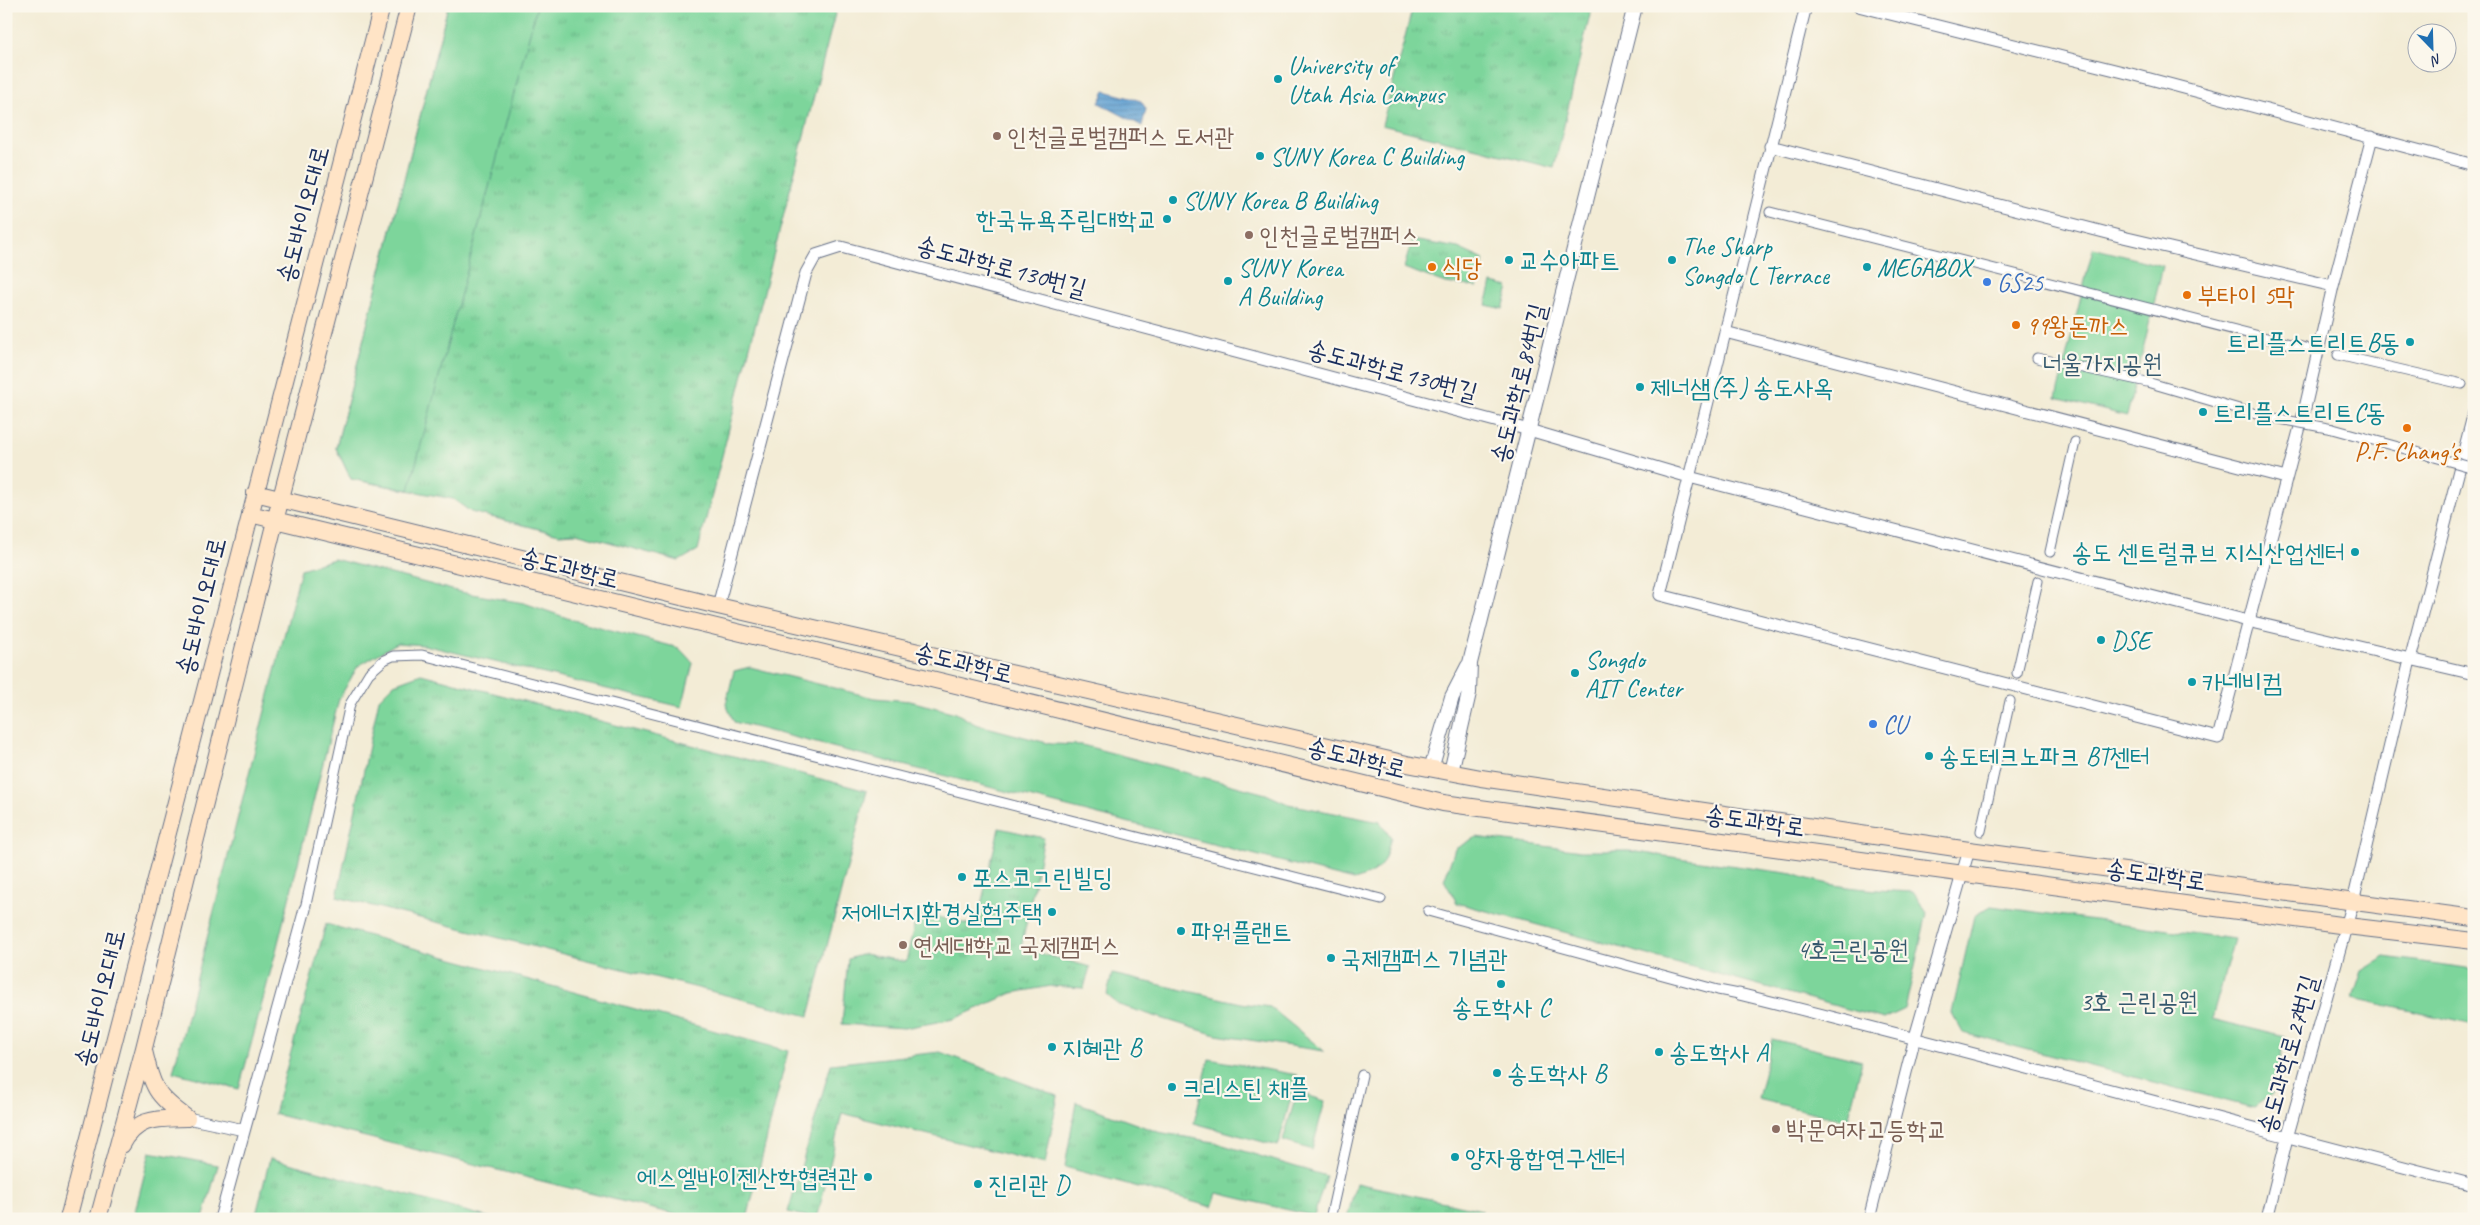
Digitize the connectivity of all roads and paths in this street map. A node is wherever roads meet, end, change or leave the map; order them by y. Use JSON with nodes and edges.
{"nodes":[{"id":1,"x":382,"y":6,"type":"edge"},
{"id":2,"x":409,"y":6,"type":"edge"},
{"id":3,"x":1635,"y":6,"type":"edge"},
{"id":4,"x":1806,"y":6,"type":"edge"},
{"id":5,"x":1858,"y":6,"type":"edge"},
{"id":6,"x":2372,"y":137,"type":"junction"},
{"id":7,"x":1770,"y":146,"type":"junction"},
{"id":8,"x":2474,"y":165,"type":"edge"},
{"id":9,"x":1770,"y":212,"type":"dead end"},
{"id":10,"x":2333,"y":286,"type":"junction"},
{"id":11,"x":1725,"y":332,"type":"junction"},
{"id":12,"x":2306,"y":348,"type":"dead end"},
{"id":13,"x":2338,"y":355,"type":"dead end"},
{"id":14,"x":2037,"y":358,"type":"dead end"},
{"id":15,"x":2462,"y":384,"type":"dead end"},
{"id":16,"x":2474,"y":412,"type":"edge"},
{"id":17,"x":1529,"y":430,"type":"junction"},
{"id":18,"x":2075,"y":442,"type":"dead end"},
{"id":19,"x":2474,"y":468,"type":"edge"},
{"id":20,"x":1689,"y":477,"type":"junction"},
{"id":21,"x":2286,"y":478,"type":"junction"},
{"id":22,"x":255,"y":493,"type":"junction"},
{"id":23,"x":281,"y":498,"type":"junction"},
{"id":24,"x":250,"y":514,"type":"junction"},
{"id":25,"x":275,"y":521,"type":"junction"},
{"id":26,"x":2050,"y":552,"type":"dead end"},
{"id":27,"x":2038,"y":581,"type":"dead end"},
{"id":28,"x":718,"y":606,"type":"junction"},
{"id":29,"x":2248,"y":621,"type":"junction"},
{"id":30,"x":2410,"y":660,"type":"junction"},
{"id":31,"x":1470,"y":663,"type":"junction"},
{"id":32,"x":2017,"y":673,"type":"dead end"},
{"id":33,"x":2474,"y":674,"type":"edge"},
{"id":34,"x":2010,"y":701,"type":"dead end"},
{"id":35,"x":1431,"y":769,"type":"junction"},
{"id":36,"x":1452,"y":772,"type":"junction"},
{"id":37,"x":1981,"y":831,"type":"dead end"},
{"id":38,"x":1968,"y":850,"type":"junction"},
{"id":39,"x":1962,"y":872,"type":"junction"},
{"id":40,"x":1381,"y":899,"type":"dead end"},
{"id":41,"x":2353,"y":902,"type":"junction"},
{"id":42,"x":305,"y":909,"type":"joint"},
{"id":43,"x":1428,"y":911,"type":"dead end"},
{"id":44,"x":2474,"y":918,"type":"edge"},
{"id":45,"x":2347,"y":926,"type":"junction"},
{"id":46,"x":2474,"y":941,"type":"edge"},
{"id":47,"x":1738,"y":994,"type":"joint"},
{"id":48,"x":1915,"y":1037,"type":"junction"},
{"id":49,"x":144,"y":1048,"type":"junction"},
{"id":50,"x":1362,"y":1075,"type":"dead end"},
{"id":51,"x":187,"y":1118,"type":"junction"},
{"id":52,"x":244,"y":1130,"type":"junction"},
{"id":53,"x":2287,"y":1138,"type":"junction"},
{"id":54,"x":115,"y":1158,"type":"junction"},
{"id":55,"x":2474,"y":1185,"type":"edge"},
{"id":56,"x":68,"y":1219,"type":"edge"},
{"id":57,"x":98,"y":1219,"type":"edge"},
{"id":58,"x":220,"y":1219,"type":"edge"},
{"id":59,"x":1330,"y":1219,"type":"edge"},
{"id":60,"x":1869,"y":1219,"type":"edge"},
{"id":61,"x":2267,"y":1219,"type":"edge"}],
"edges":[{"from":1,"to":22,"type":"main road","name":"송도바이오대로"},
{"from":2,"to":23,"type":"main road","name":"송도바이오대로"},
{"from":3,"to":17,"type":"street","name":"송도과학로84번길"},
{"from":4,"to":7,"type":"street"},
{"from":5,"to":6,"type":"street"},
{"from":6,"to":8,"type":"street"},
{"from":6,"to":10,"type":"street"},
{"from":7,"to":10,"type":"street"},
{"from":7,"to":11,"type":"street"},
{"from":9,"to":12,"type":"street"},
{"from":10,"to":21,"type":"street"},
{"from":11,"to":20,"type":"street"},
{"from":11,"to":21,"type":"street"},
{"from":13,"to":15,"type":"street"},
{"from":14,"to":19,"type":"street","bridge":true},
{"from":16,"to":30,"type":"street","name":"송도과학로27번길"},
{"from":17,"to":20,"type":"street","name":"송도과학로130번길"},
{"from":17,"to":28,"type":"street","name":"송도과학로130번길"},
{"from":17,"to":31,"type":"street","name":"송도과학로84번길"},
{"from":18,"to":26,"type":"street"},
{"from":20,"to":29,"type":"street","name":"송도과학로130번길"},
{"from":20,"to":29,"type":"street"},
{"from":21,"to":29,"type":"street"},
{"from":22,"to":23,"type":"main road","name":"송도과학로"},
{"from":22,"to":24,"type":"main road","name":"송도바이오대로"},
{"from":23,"to":25,"type":"main road","name":"송도바이오대로"},
{"from":23,"to":28,"type":"main road","name":"송도과학로"},
{"from":24,"to":25,"type":"main road","name":"송도과학로"},
{"from":24,"to":56,"type":"main road","name":"송도바이오대로"},
{"from":25,"to":39,"type":"main road","name":"송도과학로"},
{"from":25,"to":49,"type":"main road","name":"송도바이오대로"},
{"from":27,"to":32,"type":"street"},
{"from":28,"to":35,"type":"main road","name":"송도과학로"},
{"from":29,"to":30,"type":"street","name":"송도과학로130번길"},
{"from":30,"to":33,"type":"street","name":"송도과학로130번길"},
{"from":30,"to":41,"type":"street","name":"송도과학로27번길"},
{"from":31,"to":35,"type":"street"},
{"from":31,"to":36,"type":"street","name":"송도과학로84번길"},
{"from":34,"to":37,"type":"street"},
{"from":35,"to":36,"type":"main road","name":"송도과학로"},
{"from":36,"to":38,"type":"main road","name":"송도과학로"},
{"from":38,"to":39,"type":"street"},
{"from":38,"to":41,"type":"main road","name":"송도과학로"},
{"from":39,"to":45,"type":"main road","name":"송도과학로"},
{"from":39,"to":48,"type":"street"},
{"from":40,"to":42,"type":"street"},
{"from":41,"to":44,"type":"main road","name":"송도과학로"},
{"from":41,"to":45,"type":"street","name":"송도과학로27번길"},
{"from":42,"to":52,"type":"street"},
{"from":43,"to":47,"type":"street"},
{"from":45,"to":46,"type":"main road","name":"송도과학로"},
{"from":45,"to":53,"type":"street","name":"송도과학로27번길"},
{"from":47,"to":48,"type":"street"},
{"from":48,"to":53,"type":"street"},
{"from":48,"to":60,"type":"street"},
{"from":49,"to":51,"type":"main road"},
{"from":49,"to":54,"type":"main road","name":"송도바이오대로"},
{"from":50,"to":59,"type":"street"},
{"from":51,"to":52,"type":"street"},
{"from":51,"to":54,"type":"main road"},
{"from":52,"to":58,"type":"street"},
{"from":53,"to":55,"type":"street"},
{"from":53,"to":61,"type":"street","name":"송도과학로27번길"},
{"from":54,"to":57,"type":"main road","name":"송도바이오대로"}]}
